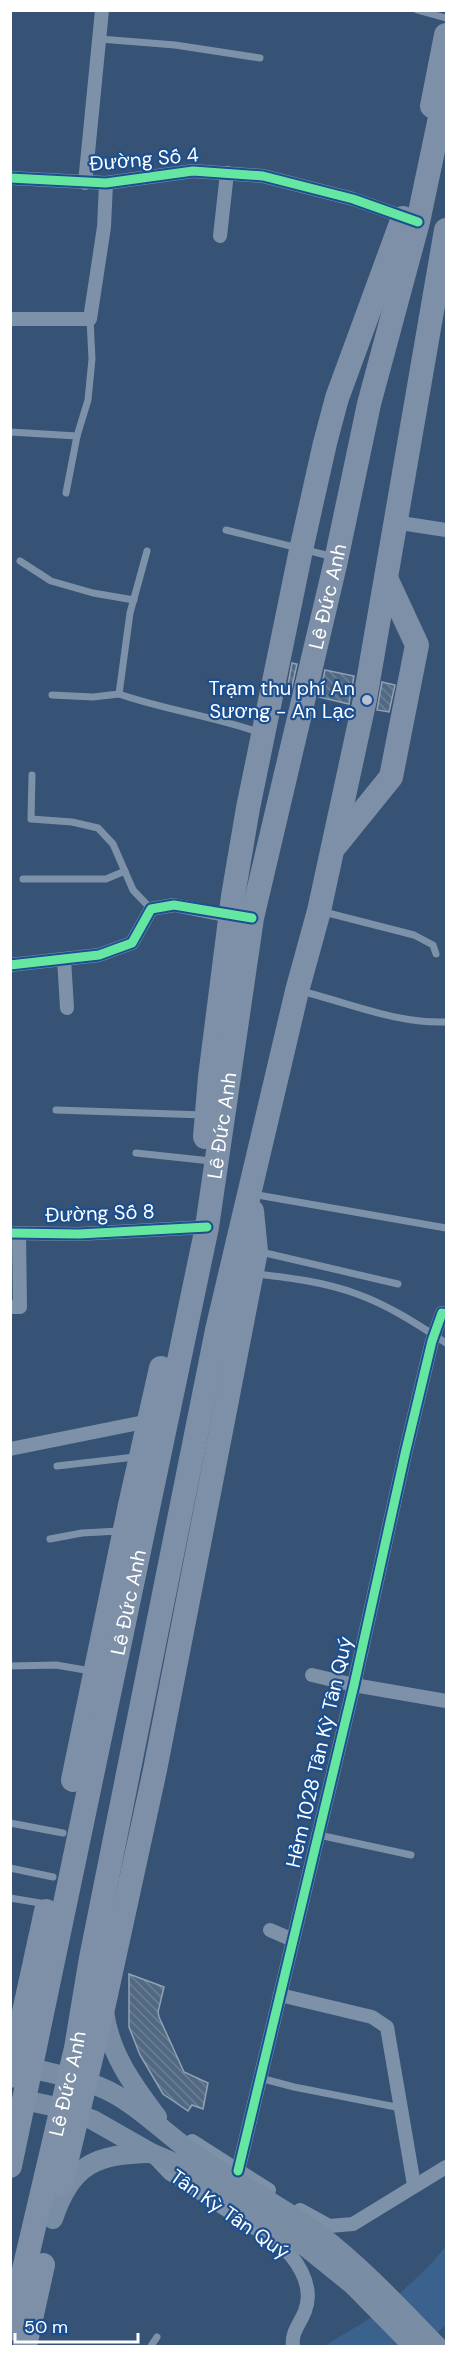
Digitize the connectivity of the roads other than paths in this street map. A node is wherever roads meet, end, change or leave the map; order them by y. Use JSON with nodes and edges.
{"nodes":[{"id":1,"x":102,"y":10,"type":"edge"},
{"id":2,"x":417,"y":10,"type":"edge"},
{"id":3,"x":447,"y":18,"type":"edge"},
{"id":4,"x":447,"y":35,"type":"edge"},
{"id":5,"x":100,"y":39,"type":"junction"},
{"id":6,"x":260,"y":58,"type":"dead end"},
{"id":7,"x":447,"y":89,"type":"edge"},
{"id":8,"x":227,"y":173,"type":"junction"},
{"id":9,"x":10,"y":178,"type":"edge"},
{"id":10,"x":86,"y":183,"type":"junction"},
{"id":11,"x":106,"y":183,"type":"junction"},
{"id":12,"x":411,"y":219,"type":"junction"},
{"id":13,"x":447,"y":230,"type":"edge"},
{"id":14,"x":220,"y":236,"type":"dead end"},
{"id":15,"x":441,"y":283,"type":"edge"},
{"id":16,"x":10,"y":319,"type":"edge"},
{"id":17,"x":90,"y":319,"type":"junction"},
{"id":18,"x":10,"y":432,"type":"edge"},
{"id":19,"x":77,"y":436,"type":"junction"},
{"id":20,"x":66,"y":493,"type":"dead end"},
{"id":21,"x":394,"y":522,"type":"junction"},
{"id":22,"x":226,"y":530,"type":"dead end"},
{"id":23,"x":447,"y":530,"type":"edge"},
{"id":24,"x":147,"y":550,"type":"dead end"},
{"id":25,"x":301,"y":550,"type":"junction"},
{"id":26,"x":336,"y":558,"type":"junction"},
{"id":27,"x":20,"y":561,"type":"dead end"},
{"id":28,"x":386,"y":578,"type":"junction"},
{"id":29,"x":134,"y":600,"type":"junction"},
{"id":30,"x":119,"y":694,"type":"junction"},
{"id":31,"x":52,"y":695,"type":"dead end"},
{"id":32,"x":263,"y":734,"type":"junction"},
{"id":33,"x":32,"y":775,"type":"dead end"},
{"id":34,"x":331,"y":852,"type":"junction"},
{"id":35,"x":124,"y":871,"type":"junction"},
{"id":36,"x":23,"y":879,"type":"dead end"},
{"id":37,"x":151,"y":909,"type":"junction"},
{"id":38,"x":319,"y":911,"type":"junction"},
{"id":39,"x":242,"y":917,"type":"junction"},
{"id":40,"x":436,"y":954,"type":"dead end"},
{"id":41,"x":64,"y":959,"type":"junction"},
{"id":42,"x":10,"y":965,"type":"edge"},
{"id":43,"x":297,"y":991,"type":"junction"},
{"id":44,"x":68,"y":1008,"type":"dead end"},
{"id":45,"x":447,"y":1022,"type":"edge"},
{"id":46,"x":56,"y":1110,"type":"dead end"},
{"id":47,"x":215,"y":1116,"type":"junction"},
{"id":48,"x":136,"y":1153,"type":"dead end"},
{"id":49,"x":210,"y":1161,"type":"junction"},
{"id":50,"x":250,"y":1193,"type":"junction"},
{"id":51,"x":199,"y":1227,"type":"junction"},
{"id":52,"x":447,"y":1228,"type":"edge"},
{"id":53,"x":15,"y":1233,"type":"edge"},
{"id":54,"x":253,"y":1262,"type":"junction"},
{"id":55,"x":398,"y":1284,"type":"dead end"},
{"id":56,"x":10,"y":1307,"type":"edge"},
{"id":57,"x":447,"y":1314,"type":"edge"},
{"id":58,"x":438,"y":1340,"type":"edge"},
{"id":59,"x":149,"y":1421,"type":"junction"},
{"id":60,"x":10,"y":1449,"type":"edge"},
{"id":61,"x":141,"y":1457,"type":"junction"},
{"id":62,"x":57,"y":1467,"type":"dead end"},
{"id":63,"x":125,"y":1530,"type":"junction"},
{"id":64,"x":50,"y":1539,"type":"dead end"},
{"id":65,"x":10,"y":1666,"type":"edge"},
{"id":66,"x":94,"y":1671,"type":"junction"},
{"id":67,"x":312,"y":1675,"type":"dead end"},
{"id":68,"x":354,"y":1685,"type":"junction"},
{"id":69,"x":447,"y":1701,"type":"edge"},
{"id":70,"x":140,"y":1712,"type":"junction"},
{"id":71,"x":165,"y":1717,"type":"junction"},
{"id":72,"x":10,"y":1823,"type":"edge"},
{"id":73,"x":63,"y":1833,"type":"junction"},
{"id":74,"x":319,"y":1834,"type":"junction"},
{"id":75,"x":411,"y":1855,"type":"dead end"},
{"id":76,"x":10,"y":1868,"type":"edge"},
{"id":77,"x":53,"y":1877,"type":"junction"},
{"id":78,"x":10,"y":1898,"type":"edge"},
{"id":79,"x":47,"y":1904,"type":"junction"},
{"id":80,"x":270,"y":1930,"type":"dead end"},
{"id":81,"x":293,"y":1940,"type":"junction"},
{"id":82,"x":280,"y":1995,"type":"junction"},
{"id":83,"x":104,"y":2004,"type":"junction"},
{"id":84,"x":16,"y":2066,"type":"edge"},
{"id":85,"x":260,"y":2078,"type":"junction"},
{"id":86,"x":77,"y":2080,"type":"junction"},
{"id":87,"x":24,"y":2100,"type":"junction"},
{"id":88,"x":401,"y":2108,"type":"junction"},
{"id":89,"x":70,"y":2111,"type":"junction"},
{"id":90,"x":167,"y":2132,"type":"junction"},
{"id":91,"x":151,"y":2153,"type":"junction"},
{"id":92,"x":184,"y":2157,"type":"junction"},
{"id":93,"x":10,"y":2166,"type":"edge"},
{"id":94,"x":447,"y":2167,"type":"edge"},
{"id":95,"x":238,"y":2170,"type":"junction"},
{"id":96,"x":412,"y":2188,"type":"junction"},
{"id":97,"x":46,"y":2217,"type":"junction"},
{"id":98,"x":10,"y":2329,"type":"edge"},
{"id":99,"x":157,"y":2337,"type":"dead end"},
{"id":100,"x":25,"y":2346,"type":"edge"},
{"id":101,"x":151,"y":2346,"type":"edge"},
{"id":102,"x":293,"y":2346,"type":"edge"},
{"id":103,"x":413,"y":2346,"type":"edge"},
{"id":104,"x":437,"y":2346,"type":"edge"}],
"edges":[{"from":1,"to":5,"type":"street"},
{"from":2,"to":3,"type":"lane"},
{"from":4,"to":12,"type":"highway","name":"Lê Đức Anh"},
{"from":5,"to":6,"type":"lane"},
{"from":5,"to":10,"type":"street"},
{"from":7,"to":12,"type":"highway","name":"Lê Đức Anh"},
{"from":8,"to":11,"type":"street","name":"Đường Số 4"},
{"from":8,"to":12,"type":"street","name":"Đường Số 4"},
{"from":8,"to":14,"type":"street"},
{"from":9,"to":10,"type":"street","name":"Đường Số 4"},
{"from":10,"to":11,"type":"street","name":"Đường Số 4"},
{"from":11,"to":17,"type":"street"},
{"from":12,"to":25,"type":"highway","name":"Lê Đức Anh"},
{"from":12,"to":26,"type":"highway","name":"Lê Đức Anh"},
{"from":13,"to":15,"type":"highway","name":"Lê Đức Anh"},
{"from":15,"to":21,"type":"highway","name":"Lê Đức Anh"},
{"from":16,"to":17,"type":"street"},
{"from":17,"to":19,"type":"lane"},
{"from":18,"to":19,"type":"lane"},
{"from":19,"to":20,"type":"lane"},
{"from":21,"to":23,"type":"street"},
{"from":21,"to":28,"type":"highway","name":"Lê Đức Anh"},
{"from":22,"to":25,"type":"lane"},
{"from":24,"to":29,"type":"lane"},
{"from":25,"to":26,"type":"lane"},
{"from":25,"to":32,"type":"highway","name":"Lê Đức Anh"},
{"from":26,"to":39,"type":"highway","name":"Lê Đức Anh"},
{"from":27,"to":29,"type":"lane"},
{"from":28,"to":34,"type":"highway","name":"Lê Đức Anh"},
{"from":28,"to":34,"type":"highway","name":"Lê Đức Anh"},
{"from":29,"to":30,"type":"lane"},
{"from":30,"to":31,"type":"lane"},
{"from":30,"to":32,"type":"lane"},
{"from":32,"to":39,"type":"highway","name":"Lê Đức Anh"},
{"from":33,"to":35,"type":"lane"},
{"from":34,"to":38,"type":"highway","name":"Lê Đức Anh"},
{"from":35,"to":36,"type":"lane"},
{"from":35,"to":37,"type":"lane"},
{"from":37,"to":39,"type":"street"},
{"from":37,"to":41,"type":"street"},
{"from":38,"to":40,"type":"lane"},
{"from":38,"to":43,"type":"highway","name":"Lê Đức Anh"},
{"from":39,"to":47,"type":"highway","name":"Lê Đức Anh"},
{"from":41,"to":42,"type":"street"},
{"from":41,"to":44,"type":"street"},
{"from":43,"to":45,"type":"lane"},
{"from":43,"to":50,"type":"highway","name":"Lê Đức Anh"},
{"from":46,"to":47,"type":"lane"},
{"from":47,"to":49,"type":"highway","name":"Lê Đức Anh"},
{"from":48,"to":49,"type":"lane"},
{"from":49,"to":51,"type":"highway","name":"Lê Đức Anh"},
{"from":50,"to":52,"type":"lane"},
{"from":50,"to":54,"type":"highway","name":"Lê Đức Anh"},
{"from":50,"to":70,"type":"highway","name":"Lê Đức Anh"},
{"from":51,"to":53,"type":"street","name":"Đường Số 8"},
{"from":51,"to":59,"type":"highway","name":"Lê Đức Anh"},
{"from":51,"to":84,"type":"highway","name":"Lê Đức Anh"},
{"from":53,"to":56,"type":"street"},
{"from":54,"to":55,"type":"lane"},
{"from":54,"to":58,"type":"lane"},
{"from":54,"to":71,"type":"highway","name":"Lê Đức Anh"},
{"from":57,"to":58,"type":"street","name":"Hẻm 1028 Tân Kỳ Tân Quý"},
{"from":58,"to":68,"type":"street","name":"Hẻm 1028 Tân Kỳ Tân Quý"},
{"from":59,"to":60,"type":"street"},
{"from":59,"to":61,"type":"highway","name":"Lê Đức Anh"},
{"from":61,"to":62,"type":"lane"},
{"from":61,"to":63,"type":"highway","name":"Lê Đức Anh"},
{"from":63,"to":64,"type":"lane"},
{"from":63,"to":66,"type":"highway","name":"Lê Đức Anh"},
{"from":65,"to":66,"type":"lane"},
{"from":66,"to":73,"type":"highway","name":"Lê Đức Anh"},
{"from":67,"to":68,"type":"street"},
{"from":68,"to":69,"type":"street"},
{"from":68,"to":74,"type":"street","name":"Hẻm 1028 Tân Kỳ Tân Quý"},
{"from":70,"to":71,"type":"highway"},
{"from":70,"to":86,"type":"highway","name":"Lê Đức Anh"},
{"from":71,"to":83,"type":"highway","name":"Lê Đức Anh"},
{"from":72,"to":73,"type":"lane"},
{"from":73,"to":77,"type":"highway","name":"Lê Đức Anh"},
{"from":74,"to":75,"type":"lane"},
{"from":74,"to":81,"type":"street","name":"Hẻm 1028 Tân Kỳ Tân Quý"},
{"from":76,"to":77,"type":"lane"},
{"from":77,"to":79,"type":"highway","name":"Lê Đức Anh"},
{"from":78,"to":79,"type":"lane"},
{"from":79,"to":84,"type":"highway","name":"Lê Đức Anh"},
{"from":80,"to":81,"type":"street"},
{"from":81,"to":82,"type":"street","name":"Hẻm 1028 Tân Kỳ Tân Quý"},
{"from":82,"to":85,"type":"street","name":"Hẻm 1028 Tân Kỳ Tân Quý"},
{"from":82,"to":88,"type":"street"},
{"from":83,"to":86,"type":"highway","name":"Lê Đức Anh"},
{"from":83,"to":90,"type":"main road"},
{"from":84,"to":86,"type":"main road","name":"Tân Kỳ Tân Quý"},
{"from":84,"to":87,"type":"highway","name":"Lê Đức Anh"},
{"from":85,"to":88,"type":"lane"},
{"from":85,"to":95,"type":"street","name":"Hẻm 1028 Tân Kỳ Tân Quý"},
{"from":86,"to":89,"type":"highway","name":"Lê Đức Anh"},
{"from":86,"to":90,"type":"main road","name":"Tân Kỳ Tân Quý"},
{"from":87,"to":89,"type":"main road","name":"Tân Kỳ Tân Quý"},
{"from":87,"to":93,"type":"highway","name":"Lê Đức Anh"},
{"from":88,"to":96,"type":"street"},
{"from":89,"to":91,"type":"main road","name":"Tân Kỳ Tân Quý"},
{"from":89,"to":97,"type":"highway","name":"Lê Đức Anh"},
{"from":90,"to":92,"type":"main road","name":"Tân Kỳ Tân Quý"},
{"from":90,"to":95,"type":"street","name":"Tân Kỳ Tân Quý"},
{"from":91,"to":92,"type":"main road","name":"Tân Kỳ Tân Quý"},
{"from":91,"to":97,"type":"main road"},
{"from":91,"to":102,"type":"street","name":"Tân Kỳ Tân Quý"},
{"from":92,"to":103,"type":"main road"},
{"from":92,"to":104,"type":"main road"},
{"from":94,"to":96,"type":"street","name":"Tân Kỳ Tân Quý"},
{"from":95,"to":96,"type":"street","name":"Tân Kỳ Tân Quý"},
{"from":97,"to":98,"type":"highway","name":"Lê Đức Anh"},
{"from":97,"to":100,"type":"highway","name":"Lê Đức Anh"},
{"from":99,"to":101,"type":"lane"}]}
